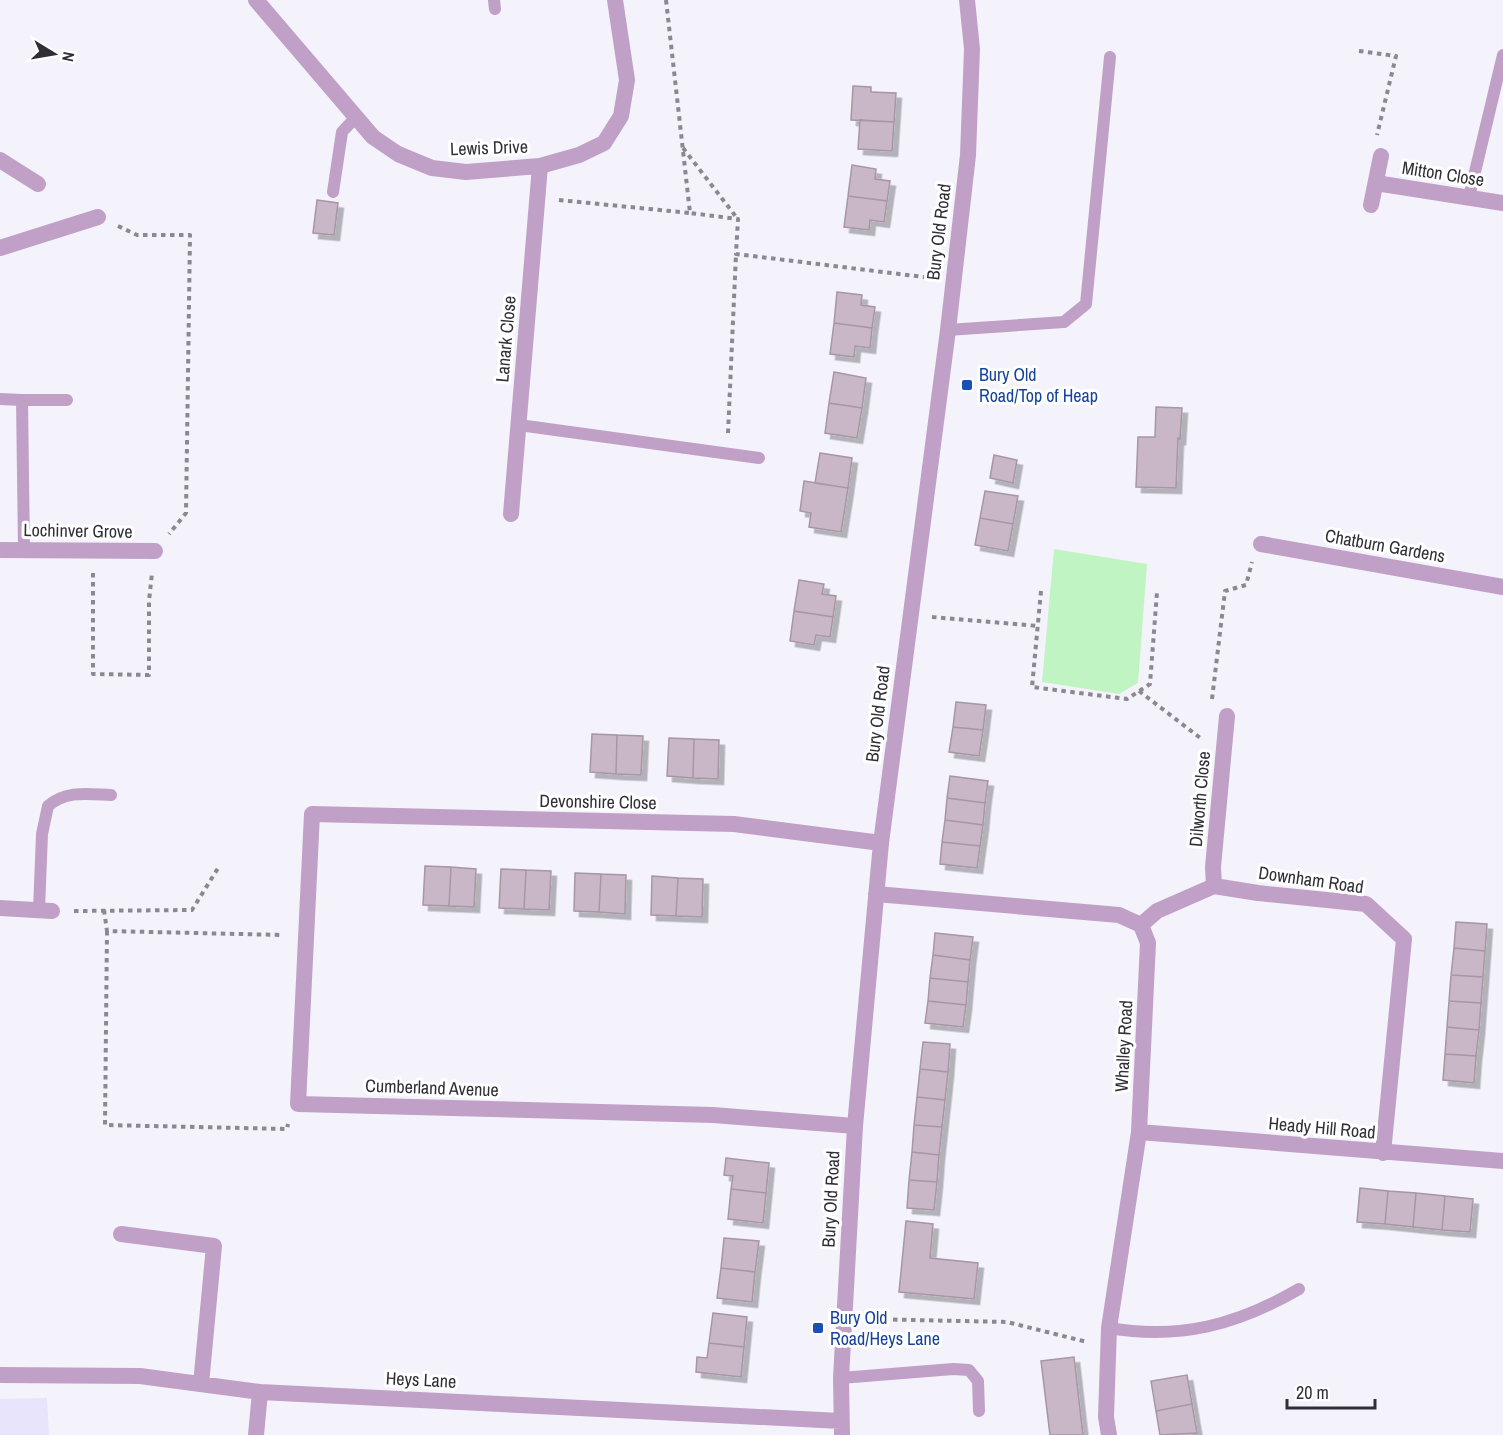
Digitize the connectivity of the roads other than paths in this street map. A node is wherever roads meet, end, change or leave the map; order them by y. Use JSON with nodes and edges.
{"nodes":[{"id":1,"x":256,"y":0,"type":"edge"},
{"id":2,"x":615,"y":0,"type":"edge"},
{"id":3,"x":967,"y":0,"type":"edge"},
{"id":4,"x":1503,"y":55,"type":"edge"},
{"id":5,"x":1110,"y":57,"type":"dead end"},
{"id":6,"x":356,"y":117,"type":"junction"},
{"id":7,"x":1381,"y":156,"type":"road end"},
{"id":8,"x":540,"y":166,"type":"junction"},
{"id":9,"x":2,"y":167,"type":"edge"},
{"id":10,"x":1376,"y":183,"type":"junction"},
{"id":11,"x":38,"y":184,"type":"dead end"},
{"id":12,"x":333,"y":192,"type":"dead end"},
{"id":13,"x":1469,"y":197,"type":"junction"},
{"id":14,"x":1503,"y":203,"type":"edge"},
{"id":15,"x":1371,"y":205,"type":"dead end"},
{"id":16,"x":98,"y":217,"type":"road end"},
{"id":17,"x":0,"y":248,"type":"edge"},
{"id":18,"x":948,"y":330,"type":"junction"},
{"id":19,"x":0,"y":399,"type":"edge"},
{"id":20,"x":22,"y":400,"type":"junction"},
{"id":21,"x":67,"y":400,"type":"dead end"},
{"id":22,"x":519,"y":425,"type":"junction"},
{"id":23,"x":759,"y":458,"type":"dead end"},
{"id":24,"x":511,"y":514,"type":"dead end"},
{"id":25,"x":1261,"y":544,"type":"road end"},
{"id":26,"x":24,"y":549,"type":"junction"},
{"id":27,"x":0,"y":550,"type":"edge"},
{"id":28,"x":155,"y":551,"type":"road end"},
{"id":29,"x":1503,"y":586,"type":"edge"},
{"id":30,"x":1227,"y":716,"type":"road end"},
{"id":31,"x":111,"y":795,"type":"dead end"},
{"id":32,"x":881,"y":843,"type":"junction"},
{"id":33,"x":1214,"y":886,"type":"junction"},
{"id":34,"x":876,"y":894,"type":"junction"},
{"id":35,"x":0,"y":908,"type":"edge"},
{"id":36,"x":45,"y":910,"type":"joint"},
{"id":37,"x":1141,"y":925,"type":"junction"},
{"id":38,"x":298,"y":1104,"type":"joint"},
{"id":39,"x":855,"y":1126,"type":"junction"},
{"id":40,"x":1139,"y":1132,"type":"junction"},
{"id":41,"x":1383,"y":1153,"type":"junction"},
{"id":42,"x":1503,"y":1161,"type":"edge"},
{"id":43,"x":121,"y":1234,"type":"dead end"},
{"id":44,"x":1299,"y":1289,"type":"dead end"},
{"id":45,"x":1108,"y":1328,"type":"junction"},
{"id":46,"x":0,"y":1375,"type":"edge"},
{"id":47,"x":841,"y":1378,"type":"junction"},
{"id":48,"x":201,"y":1384,"type":"junction"},
{"id":49,"x":260,"y":1392,"type":"junction"},
{"id":50,"x":979,"y":1411,"type":"dead end"},
{"id":51,"x":841,"y":1428,"type":"edge"},
{"id":52,"x":256,"y":1435,"type":"edge"},
{"id":53,"x":1109,"y":1435,"type":"edge"}],
"edges":[{"from":1,"to":6,"type":"street","name":"Lewis Drive"},
{"from":2,"to":8,"type":"street","name":"Lewis Drive"},
{"from":3,"to":18,"type":"street","name":"Bury Old Road"},
{"from":4,"to":13,"type":"lane"},
{"from":5,"to":18,"type":"lane"},
{"from":6,"to":8,"type":"street","name":"Lewis Drive"},
{"from":6,"to":12,"type":"lane"},
{"from":7,"to":10,"type":"street","name":"Mitton Close"},
{"from":8,"to":22,"type":"street","name":"Lanark Close"},
{"from":9,"to":11,"type":"street"},
{"from":10,"to":13,"type":"street","name":"Mitton Close"},
{"from":10,"to":15,"type":"street","name":"Mitton Close"},
{"from":13,"to":14,"type":"street","name":"Mitton Close"},
{"from":16,"to":17,"type":"street"},
{"from":18,"to":32,"type":"street","name":"Bury Old Road"},
{"from":19,"to":20,"type":"lane"},
{"from":20,"to":21,"type":"lane"},
{"from":20,"to":26,"type":"lane"},
{"from":22,"to":23,"type":"lane"},
{"from":22,"to":24,"type":"street","name":"Lanark Close"},
{"from":25,"to":29,"type":"street","name":"Chatburn Gardens"},
{"from":26,"to":27,"type":"street","name":"Lochinver Grove"},
{"from":26,"to":28,"type":"street","name":"Lochinver Grove"},
{"from":30,"to":33,"type":"street","name":"Dilworth Close"},
{"from":31,"to":36,"type":"lane"},
{"from":32,"to":34,"type":"street","name":"Bury Old Road"},
{"from":32,"to":38,"type":"street","name":"Devonshire Close"},
{"from":33,"to":37,"type":"street"},
{"from":33,"to":41,"type":"street","name":"Downham Road"},
{"from":34,"to":37,"type":"street"},
{"from":34,"to":39,"type":"street","name":"Bury Old Road"},
{"from":35,"to":36,"type":"street"},
{"from":37,"to":40,"type":"street","name":"Whalley Road"},
{"from":38,"to":39,"type":"street","name":"Cumberland Avenue"},
{"from":39,"to":47,"type":"street","name":"Bury Old Road"},
{"from":40,"to":41,"type":"street","name":"Heady Hill Road"},
{"from":40,"to":45,"type":"street","name":"Whalley Road"},
{"from":41,"to":42,"type":"street","name":"Heady Hill Road"},
{"from":43,"to":48,"type":"street"},
{"from":44,"to":45,"type":"lane"},
{"from":45,"to":53,"type":"street","name":"Whalley Road"},
{"from":46,"to":48,"type":"street","name":"Heys Lane"},
{"from":47,"to":50,"type":"lane"},
{"from":47,"to":51,"type":"street","name":"Bury Old Road"},
{"from":48,"to":49,"type":"street","name":"Heys Lane"},
{"from":49,"to":51,"type":"street","name":"Heys Lane"},
{"from":49,"to":52,"type":"street"}]}
